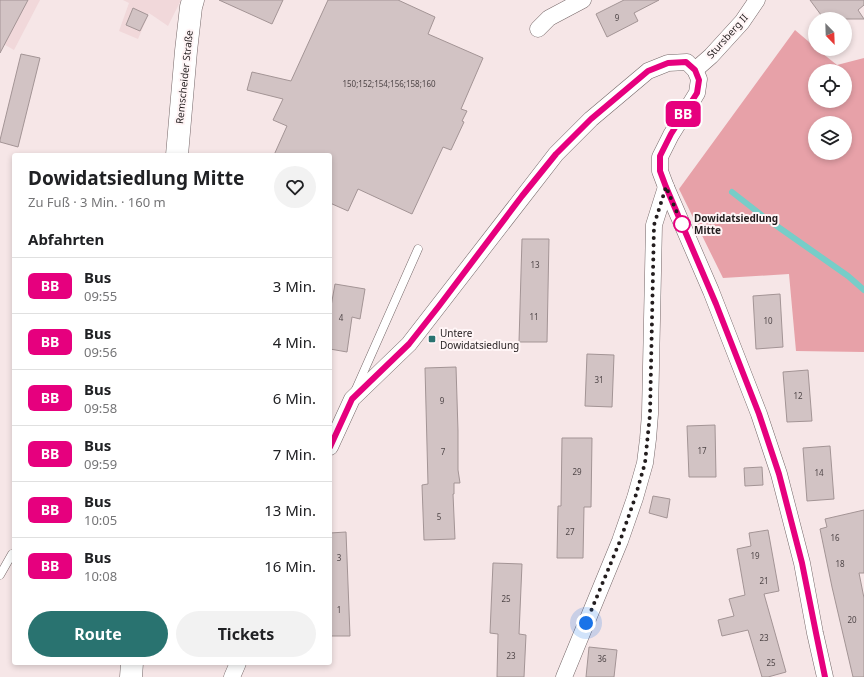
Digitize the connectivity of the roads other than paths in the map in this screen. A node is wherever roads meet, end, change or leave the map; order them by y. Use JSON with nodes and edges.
{"nodes":[{"id":1,"x":194,"y":0,"type":"edge"},
{"id":2,"x":583,"y":0,"type":"edge"},
{"id":3,"x":757,"y":0,"type":"edge"},
{"id":4,"x":538,"y":29,"type":"dead end"},
{"id":5,"x":695,"y":70,"type":"junction"},
{"id":6,"x":177,"y":153,"type":"edge"},
{"id":7,"x":666,"y":187,"type":"junction"},
{"id":8,"x":418,"y":250,"type":"dead end"},
{"id":9,"x":352,"y":399,"type":"junction"},
{"id":10,"x":332,"y":443,"type":"edge"},
{"id":11,"x":12,"y":554,"type":"dead end"},
{"id":12,"x":0,"y":575,"type":"edge"},
{"id":13,"x":132,"y":665,"type":"edge"},
{"id":14,"x":237,"y":665,"type":"edge"},
{"id":15,"x":131,"y":677,"type":"edge"},
{"id":16,"x":232,"y":677,"type":"edge"},
{"id":17,"x":564,"y":677,"type":"edge"},
{"id":18,"x":825,"y":677,"type":"edge"}],
"edges":[{"from":1,"to":6,"type":"main road","name":"Remscheider Straße"},
{"from":2,"to":4,"type":"street"},
{"from":3,"to":5,"type":"street","name":"Stursberg II"},
{"from":5,"to":7,"type":"street"},
{"from":5,"to":9,"type":"street"},
{"from":7,"to":17,"type":"street"},
{"from":7,"to":18,"type":"street"},
{"from":8,"to":9,"type":"lane"},
{"from":9,"to":10,"type":"street"},
{"from":11,"to":12,"type":"lane"},
{"from":13,"to":15,"type":"main road"},
{"from":14,"to":16,"type":"street"}]}
